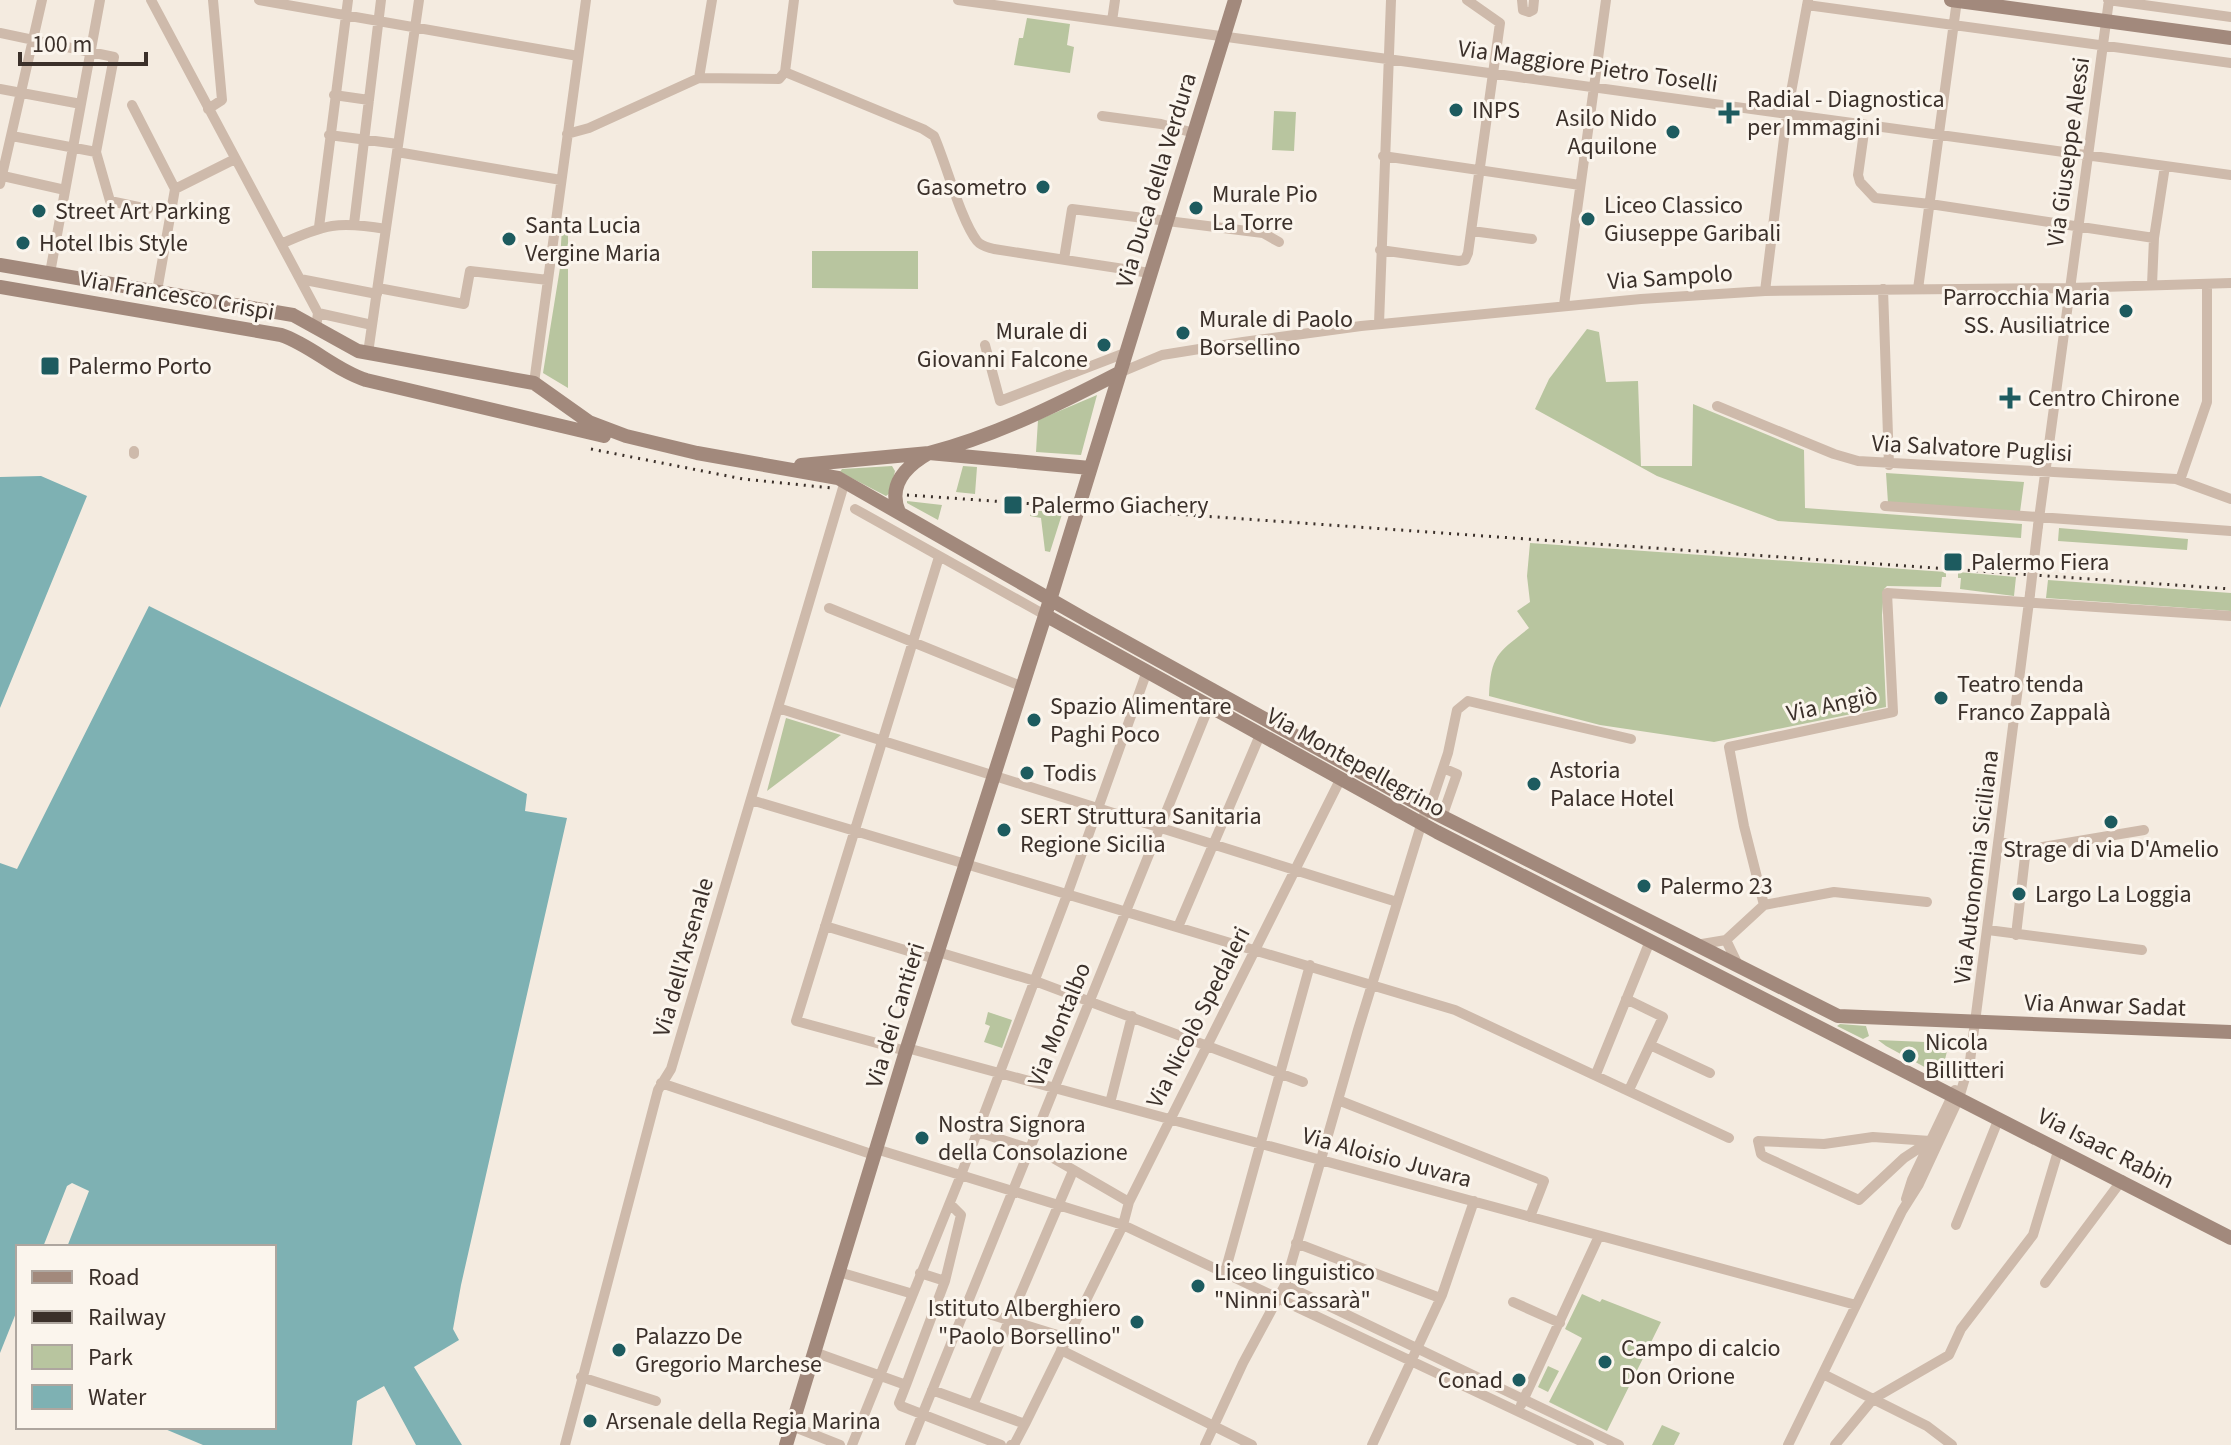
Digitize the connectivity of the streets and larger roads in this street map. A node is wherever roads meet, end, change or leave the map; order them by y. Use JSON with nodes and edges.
{"nodes":[{"id":1,"x":42,"y":0,"type":"edge"},
{"id":2,"x":100,"y":0,"type":"edge"},
{"id":3,"x":151,"y":0,"type":"edge"},
{"id":4,"x":213,"y":0,"type":"edge"},
{"id":5,"x":259,"y":0,"type":"edge"},
{"id":6,"x":348,"y":0,"type":"edge"},
{"id":7,"x":381,"y":0,"type":"edge"},
{"id":8,"x":419,"y":0,"type":"edge"},
{"id":9,"x":586,"y":0,"type":"edge"},
{"id":10,"x":712,"y":0,"type":"edge"},
{"id":11,"x":794,"y":0,"type":"edge"},
{"id":12,"x":958,"y":0,"type":"edge"},
{"id":13,"x":1115,"y":0,"type":"edge"},
{"id":14,"x":1235,"y":0,"type":"edge"},
{"id":15,"x":1391,"y":0,"type":"edge"},
{"id":16,"x":1467,"y":0,"type":"edge"},
{"id":17,"x":1522,"y":0,"type":"edge"},
{"id":18,"x":1534,"y":0,"type":"edge"},
{"id":19,"x":1606,"y":0,"type":"edge"},
{"id":20,"x":1955,"y":0,"type":"edge"},
{"id":21,"x":1985,"y":0,"type":"edge"},
{"id":22,"x":2109,"y":0,"type":"edge"},
{"id":23,"x":1808,"y":2,"type":"edge"},
{"id":24,"x":345,"y":15,"type":"junction"},
{"id":25,"x":2231,"y":17,"type":"edge"},
{"id":26,"x":2106,"y":19,"type":"junction"},
{"id":27,"x":378,"y":21,"type":"junction"},
{"id":28,"x":1112,"y":21,"type":"junction"},
{"id":29,"x":1953,"y":24,"type":"junction"},
{"id":30,"x":415,"y":27,"type":"junction"},
{"id":31,"x":0,"y":33,"type":"edge"},
{"id":32,"x":1224,"y":36,"type":"junction"},
{"id":33,"x":2231,"y":36,"type":"edge"},
{"id":34,"x":33,"y":40,"type":"junction"},
{"id":35,"x":2103,"y":45,"type":"junction"},
{"id":36,"x":90,"y":52,"type":"junction"},
{"id":37,"x":578,"y":56,"type":"junction"},
{"id":38,"x":1387,"y":59,"type":"junction"},
{"id":39,"x":2231,"y":63,"type":"edge"},
{"id":40,"x":785,"y":72,"type":"junction"},
{"id":41,"x":1493,"y":73,"type":"junction"},
{"id":42,"x":699,"y":78,"type":"junction"},
{"id":43,"x":1594,"y":88,"type":"junction"},
{"id":44,"x":0,"y":89,"type":"edge"},
{"id":45,"x":22,"y":93,"type":"junction"},
{"id":46,"x":334,"y":95,"type":"junction"},
{"id":47,"x":369,"y":100,"type":"junction"},
{"id":48,"x":81,"y":104,"type":"junction"},
{"id":49,"x":132,"y":105,"type":"dead end"},
{"id":50,"x":208,"y":109,"type":"junction"},
{"id":51,"x":1787,"y":114,"type":"junction"},
{"id":52,"x":1102,"y":116,"type":"dead end"},
{"id":53,"x":1865,"y":125,"type":"junction"},
{"id":54,"x":1194,"y":133,"type":"junction"},
{"id":55,"x":567,"y":134,"type":"junction"},
{"id":56,"x":1938,"y":134,"type":"junction"},
{"id":57,"x":329,"y":135,"type":"junction"},
{"id":58,"x":12,"y":136,"type":"junction"},
{"id":59,"x":364,"y":139,"type":"junction"},
{"id":60,"x":73,"y":147,"type":"junction"},
{"id":61,"x":398,"y":148,"type":"junction"},
{"id":62,"x":96,"y":152,"type":"junction"},
{"id":63,"x":2088,"y":155,"type":"junction"},
{"id":64,"x":1383,"y":156,"type":"junction"},
{"id":65,"x":235,"y":159,"type":"junction"},
{"id":66,"x":2165,"y":166,"type":"junction"},
{"id":67,"x":1481,"y":170,"type":"junction"},
{"id":68,"x":2231,"y":175,"type":"edge"},
{"id":69,"x":1,"y":179,"type":"edge"},
{"id":70,"x":561,"y":180,"type":"junction"},
{"id":71,"x":1580,"y":185,"type":"junction"},
{"id":72,"x":175,"y":189,"type":"junction"},
{"id":73,"x":65,"y":190,"type":"junction"},
{"id":74,"x":1930,"y":204,"type":"junction"},
{"id":75,"x":148,"y":209,"type":"dead end"},
{"id":76,"x":1167,"y":220,"type":"junction"},
{"id":77,"x":354,"y":224,"type":"junction"},
{"id":78,"x":319,"y":227,"type":"junction"},
{"id":79,"x":2078,"y":227,"type":"junction"},
{"id":80,"x":386,"y":229,"type":"junction"},
{"id":81,"x":1472,"y":231,"type":"junction"},
{"id":82,"x":2154,"y":238,"type":"junction"},
{"id":83,"x":1532,"y":239,"type":"dead end"},
{"id":84,"x":1279,"y":242,"type":"dead end"},
{"id":85,"x":281,"y":244,"type":"junction"},
{"id":86,"x":1380,"y":250,"type":"junction"},
{"id":87,"x":1064,"y":259,"type":"junction"},
{"id":88,"x":0,"y":265,"type":"edge"},
{"id":89,"x":50,"y":273,"type":"junction"},
{"id":90,"x":1150,"y":273,"type":"junction"},
{"id":91,"x":300,"y":279,"type":"junction"},
{"id":92,"x":548,"y":280,"type":"junction"},
{"id":93,"x":2231,"y":283,"type":"edge"},
{"id":94,"x":2207,"y":284,"type":"junction"},
{"id":95,"x":2152,"y":285,"type":"junction"},
{"id":96,"x":0,"y":287,"type":"edge"},
{"id":97,"x":2070,"y":288,"type":"junction"},
{"id":98,"x":1918,"y":289,"type":"junction"},
{"id":99,"x":157,"y":291,"type":"junction"},
{"id":100,"x":377,"y":291,"type":"junction"},
{"id":101,"x":1765,"y":291,"type":"junction"},
{"id":102,"x":1883,"y":291,"type":"junction"},
{"id":103,"x":1564,"y":305,"type":"junction"},
{"id":104,"x":317,"y":320,"type":"junction"},
{"id":105,"x":1379,"y":324,"type":"junction"},
{"id":106,"x":372,"y":325,"type":"junction"},
{"id":107,"x":985,"y":345,"type":"dead end"},
{"id":108,"x":368,"y":353,"type":"junction"},
{"id":109,"x":1125,"y":353,"type":"junction"},
{"id":110,"x":436,"y":367,"type":"junction"},
{"id":111,"x":1119,"y":373,"type":"junction"},
{"id":112,"x":534,"y":383,"type":"junction"},
{"id":113,"x":431,"y":395,"type":"junction"},
{"id":114,"x":1717,"y":406,"type":"dead end"},
{"id":115,"x":648,"y":443,"type":"junction"},
{"id":116,"x":929,"y":453,"type":"junction"},
{"id":117,"x":1889,"y":465,"type":"junction"},
{"id":118,"x":778,"y":467,"type":"junction"},
{"id":119,"x":1090,"y":468,"type":"junction"},
{"id":120,"x":2045,"y":472,"type":"junction"},
{"id":121,"x":2180,"y":480,"type":"junction"},
{"id":122,"x":845,"y":481,"type":"junction"},
{"id":123,"x":2231,"y":499,"type":"edge"},
{"id":124,"x":1885,"y":506,"type":"dead end"},
{"id":125,"x":855,"y":509,"type":"dead end"},
{"id":126,"x":899,"y":512,"type":"junction"},
{"id":127,"x":2039,"y":522,"type":"junction"},
{"id":128,"x":2231,"y":531,"type":"edge"},
{"id":129,"x":939,"y":557,"type":"junction"},
{"id":130,"x":2029,"y":598,"type":"junction"},
{"id":131,"x":1050,"y":600,"type":"junction"},
{"id":132,"x":829,"y":608,"type":"dead end"},
{"id":133,"x":1041,"y":612,"type":"junction"},
{"id":134,"x":2231,"y":616,"type":"edge"},
{"id":135,"x":1084,"y":628,"type":"junction"},
{"id":136,"x":912,"y":644,"type":"junction"},
{"id":137,"x":1147,"y":671,"type":"junction"},
{"id":138,"x":1023,"y":687,"type":"junction"},
{"id":139,"x":1209,"y":706,"type":"junction"},
{"id":140,"x":778,"y":708,"type":"junction"},
{"id":141,"x":1260,"y":735,"type":"junction"},
{"id":142,"x":1631,"y":739,"type":"dead end"},
{"id":143,"x":883,"y":740,"type":"junction"},
{"id":144,"x":994,"y":775,"type":"junction"},
{"id":145,"x":1340,"y":780,"type":"junction"},
{"id":146,"x":751,"y":800,"type":"junction"},
{"id":147,"x":1099,"y":808,"type":"junction"},
{"id":148,"x":1433,"y":812,"type":"junction"},
{"id":149,"x":1421,"y":824,"type":"junction"},
{"id":150,"x":1160,"y":827,"type":"junction"},
{"id":151,"x":2144,"y":830,"type":"dead end"},
{"id":152,"x":854,"y":831,"type":"junction"},
{"id":153,"x":1999,"y":841,"type":"junction"},
{"id":154,"x":1213,"y":844,"type":"junction"},
{"id":155,"x":2026,"y":848,"type":"junction"},
{"id":156,"x":965,"y":866,"type":"junction"},
{"id":157,"x":1295,"y":870,"type":"junction"},
{"id":158,"x":1067,"y":895,"type":"junction"},
{"id":159,"x":1397,"y":902,"type":"junction"},
{"id":160,"x":1927,"y":902,"type":"dead end"},
{"id":161,"x":1764,"y":905,"type":"junction"},
{"id":162,"x":1621,"y":907,"type":"junction"},
{"id":163,"x":1125,"y":912,"type":"junction"},
{"id":164,"x":1613,"y":922,"type":"junction"},
{"id":165,"x":825,"y":926,"type":"junction"},
{"id":166,"x":1178,"y":927,"type":"junction"},
{"id":167,"x":1988,"y":930,"type":"junction"},
{"id":168,"x":2016,"y":935,"type":"junction"},
{"id":169,"x":1726,"y":940,"type":"junction"},
{"id":170,"x":1650,"y":941,"type":"junction"},
{"id":171,"x":1696,"y":945,"type":"junction"},
{"id":172,"x":1255,"y":949,"type":"junction"},
{"id":173,"x":2142,"y":950,"type":"dead end"},
{"id":174,"x":936,"y":956,"type":"junction"},
{"id":175,"x":1310,"y":965,"type":"junction"},
{"id":176,"x":1739,"y":967,"type":"junction"},
{"id":177,"x":1035,"y":981,"type":"junction"},
{"id":178,"x":1373,"y":983,"type":"junction"},
{"id":179,"x":1626,"y":999,"type":"junction"},
{"id":180,"x":1090,"y":1000,"type":"junction"},
{"id":181,"x":1816,"y":1006,"type":"junction"},
{"id":182,"x":1132,"y":1016,"type":"junction"},
{"id":183,"x":1838,"y":1016,"type":"joint"},
{"id":184,"x":1809,"y":1021,"type":"junction"},
{"id":185,"x":1977,"y":1022,"type":"junction"},
{"id":186,"x":2231,"y":1032,"type":"edge"},
{"id":187,"x":1207,"y":1044,"type":"junction"},
{"id":188,"x":1650,"y":1045,"type":"junction"},
{"id":189,"x":906,"y":1049,"type":"junction"},
{"id":190,"x":1279,"y":1072,"type":"junction"},
{"id":191,"x":1000,"y":1073,"type":"junction"},
{"id":192,"x":1710,"y":1073,"type":"dead end"},
{"id":193,"x":1596,"y":1074,"type":"junction"},
{"id":194,"x":1303,"y":1082,"type":"dead end"},
{"id":195,"x":661,"y":1083,"type":"junction"},
{"id":196,"x":1054,"y":1088,"type":"junction"},
{"id":197,"x":1629,"y":1090,"type":"junction"},
{"id":198,"x":1956,"y":1096,"type":"junction"},
{"id":199,"x":1338,"y":1100,"type":"junction"},
{"id":200,"x":1110,"y":1103,"type":"junction"},
{"id":201,"x":1999,"y":1118,"type":"junction"},
{"id":202,"x":1170,"y":1119,"type":"junction"},
{"id":203,"x":978,"y":1132,"type":"junction"},
{"id":204,"x":1729,"y":1138,"type":"dead end"},
{"id":205,"x":1930,"y":1141,"type":"junction"},
{"id":206,"x":1258,"y":1143,"type":"junction"},
{"id":207,"x":1030,"y":1148,"type":"junction"},
{"id":208,"x":2059,"y":1148,"type":"junction"},
{"id":209,"x":875,"y":1152,"type":"junction"},
{"id":210,"x":1321,"y":1160,"type":"junction"},
{"id":211,"x":1073,"y":1171,"type":"junction"},
{"id":212,"x":961,"y":1175,"type":"junction"},
{"id":213,"x":2122,"y":1180,"type":"junction"},
{"id":214,"x":1012,"y":1192,"type":"junction"},
{"id":215,"x":1474,"y":1201,"type":"junction"},
{"id":216,"x":1129,"y":1202,"type":"junction"},
{"id":217,"x":950,"y":1204,"type":"junction"},
{"id":218,"x":1058,"y":1206,"type":"junction"},
{"id":219,"x":1902,"y":1211,"type":"junction"},
{"id":220,"x":1530,"y":1217,"type":"junction"},
{"id":221,"x":1123,"y":1225,"type":"junction"},
{"id":222,"x":1956,"y":1225,"type":"dead end"},
{"id":223,"x":1599,"y":1236,"type":"junction"},
{"id":224,"x":2231,"y":1238,"type":"edge"},
{"id":225,"x":1296,"y":1243,"type":"junction"},
{"id":226,"x":839,"y":1272,"type":"junction"},
{"id":227,"x":1225,"y":1272,"type":"junction"},
{"id":228,"x":920,"y":1273,"type":"junction"},
{"id":229,"x":945,"y":1281,"type":"junction"},
{"id":230,"x":2045,"y":1283,"type":"dead end"},
{"id":231,"x":1285,"y":1285,"type":"junction"},
{"id":232,"x":913,"y":1294,"type":"junction"},
{"id":233,"x":1277,"y":1296,"type":"junction"},
{"id":234,"x":1440,"y":1298,"type":"junction"},
{"id":235,"x":1513,"y":1302,"type":"dead end"},
{"id":236,"x":1856,"y":1305,"type":"junction"},
{"id":237,"x":966,"y":1307,"type":"junction"},
{"id":238,"x":1009,"y":1321,"type":"junction"},
{"id":239,"x":1560,"y":1323,"type":"junction"},
{"id":240,"x":1067,"y":1338,"type":"junction"},
{"id":241,"x":1416,"y":1348,"type":"junction"},
{"id":242,"x":1061,"y":1350,"type":"junction"},
{"id":243,"x":814,"y":1352,"type":"junction"},
{"id":244,"x":1411,"y":1361,"type":"junction"},
{"id":245,"x":1823,"y":1374,"type":"junction"},
{"id":246,"x":880,"y":1375,"type":"junction"},
{"id":247,"x":581,"y":1377,"type":"junction"},
{"id":248,"x":906,"y":1385,"type":"junction"},
{"id":249,"x":932,"y":1390,"type":"junction"},
{"id":250,"x":1524,"y":1399,"type":"junction"},
{"id":251,"x":1873,"y":1399,"type":"junction"},
{"id":252,"x":656,"y":1401,"type":"dead end"},
{"id":253,"x":973,"y":1405,"type":"junction"},
{"id":254,"x":1518,"y":1411,"type":"junction"},
{"id":255,"x":922,"y":1415,"type":"junction"},
{"id":256,"x":1025,"y":1424,"type":"junction"},
{"id":257,"x":792,"y":1426,"type":"junction"},
{"id":258,"x":1213,"y":1427,"type":"junction"},
{"id":259,"x":1792,"y":1444,"type":"edge"},
{"id":260,"x":565,"y":1445,"type":"edge"},
{"id":261,"x":786,"y":1445,"type":"edge"},
{"id":262,"x":840,"y":1445,"type":"edge"},
{"id":263,"x":852,"y":1445,"type":"edge"},
{"id":264,"x":910,"y":1445,"type":"edge"},
{"id":265,"x":1001,"y":1445,"type":"edge"},
{"id":266,"x":1011,"y":1445,"type":"edge"},
{"id":267,"x":1205,"y":1445,"type":"edge"},
{"id":268,"x":1252,"y":1445,"type":"edge"},
{"id":269,"x":1372,"y":1445,"type":"edge"},
{"id":270,"x":1589,"y":1445,"type":"edge"},
{"id":271,"x":1619,"y":1445,"type":"edge"},
{"id":272,"x":1835,"y":1445,"type":"edge"},
{"id":273,"x":1952,"y":1445,"type":"edge"}],
"edges":[{"from":1,"to":34,"type":"street"},
{"from":2,"to":36,"type":"street"},
{"from":3,"to":50,"type":"street"},
{"from":4,"to":50,"type":"street"},
{"from":5,"to":24,"type":"street"},
{"from":6,"to":24,"type":"street"},
{"from":7,"to":27,"type":"street"},
{"from":8,"to":30,"type":"street"},
{"from":9,"to":37,"type":"street"},
{"from":10,"to":42,"type":"street"},
{"from":11,"to":40,"type":"street"},
{"from":12,"to":28,"type":"street","name":"Via Maggiore Pietro Toselli"},
{"from":13,"to":28,"type":"street"},
{"from":14,"to":32,"type":"street","name":"Via Duca della Verdura"},
{"from":15,"to":38,"type":"street"},
{"from":16,"to":41,"type":"street"},
{"from":17,"to":18,"type":"street"},
{"from":19,"to":43,"type":"street"},
{"from":20,"to":26,"type":"street"},
{"from":20,"to":29,"type":"street"},
{"from":21,"to":26,"type":"street"},
{"from":22,"to":25,"type":"street"},
{"from":22,"to":26,"type":"street","name":"Via Giuseppe Alessi"},
{"from":23,"to":29,"type":"street"},
{"from":23,"to":51,"type":"street"},
{"from":24,"to":27,"type":"street"},
{"from":24,"to":46,"type":"street"},
{"from":26,"to":33,"type":"street"},
{"from":26,"to":35,"type":"street","name":"Via Giuseppe Alessi"},
{"from":27,"to":30,"type":"street"},
{"from":27,"to":47,"type":"street"},
{"from":28,"to":32,"type":"street","name":"Via Maggiore Pietro Toselli"},
{"from":29,"to":35,"type":"street"},
{"from":29,"to":56,"type":"street"},
{"from":30,"to":37,"type":"street"},
{"from":30,"to":61,"type":"street"},
{"from":31,"to":34,"type":"street"},
{"from":32,"to":38,"type":"street","name":"Via Maggiore Pietro Toselli"},
{"from":32,"to":54,"type":"street","name":"Via Duca della Verdura"},
{"from":34,"to":36,"type":"street"},
{"from":34,"to":45,"type":"street"},
{"from":35,"to":39,"type":"street"},
{"from":35,"to":63,"type":"street","name":"Via Giuseppe Alessi"},
{"from":36,"to":48,"type":"street"},
{"from":36,"to":62,"type":"street"},
{"from":37,"to":55,"type":"street"},
{"from":38,"to":41,"type":"street","name":"Via Maggiore Pietro Toselli"},
{"from":38,"to":64,"type":"street"},
{"from":40,"to":42,"type":"street"},
{"from":40,"to":87,"type":"street"},
{"from":41,"to":43,"type":"street","name":"Via Maggiore Pietro Toselli"},
{"from":41,"to":67,"type":"street"},
{"from":42,"to":55,"type":"street"},
{"from":43,"to":51,"type":"street","name":"Via Maggiore Pietro Toselli"},
{"from":43,"to":71,"type":"street"},
{"from":44,"to":45,"type":"street"},
{"from":45,"to":48,"type":"street"},
{"from":45,"to":58,"type":"street"},
{"from":46,"to":47,"type":"street"},
{"from":46,"to":57,"type":"street"},
{"from":47,"to":59,"type":"street"},
{"from":48,"to":60,"type":"street"},
{"from":49,"to":72,"type":"street"},
{"from":50,"to":65,"type":"street"},
{"from":51,"to":53,"type":"street","name":"Via Maggiore Pietro Toselli"},
{"from":51,"to":101,"type":"street"},
{"from":52,"to":54,"type":"street"},
{"from":53,"to":56,"type":"street","name":"Via Maggiore Pietro Toselli"},
{"from":53,"to":74,"type":"street"},
{"from":54,"to":76,"type":"street","name":"Via Duca della Verdura"},
{"from":55,"to":70,"type":"street"},
{"from":56,"to":63,"type":"street","name":"Via Maggiore Pietro Toselli"},
{"from":56,"to":74,"type":"street"},
{"from":57,"to":59,"type":"street"},
{"from":57,"to":78,"type":"street"},
{"from":58,"to":60,"type":"street"},
{"from":58,"to":69,"type":"street"},
{"from":59,"to":61,"type":"street"},
{"from":59,"to":77,"type":"street"},
{"from":60,"to":62,"type":"street"},
{"from":60,"to":73,"type":"street"},
{"from":61,"to":70,"type":"street"},
{"from":61,"to":80,"type":"street"},
{"from":62,"to":75,"type":"street"},
{"from":63,"to":66,"type":"street","name":"Via Maggiore Pietro Toselli"},
{"from":63,"to":79,"type":"street","name":"Via Giuseppe Alessi"},
{"from":64,"to":67,"type":"street"},
{"from":64,"to":86,"type":"street"},
{"from":65,"to":72,"type":"street"},
{"from":65,"to":85,"type":"street"},
{"from":66,"to":68,"type":"street","name":"Via Maggiore Pietro Toselli"},
{"from":66,"to":82,"type":"street"},
{"from":67,"to":71,"type":"street"},
{"from":67,"to":81,"type":"street"},
{"from":69,"to":73,"type":"street"},
{"from":70,"to":92,"type":"street"},
{"from":71,"to":103,"type":"street"},
{"from":72,"to":99,"type":"street"},
{"from":73,"to":89,"type":"street"},
{"from":74,"to":79,"type":"street"},
{"from":74,"to":98,"type":"street"},
{"from":76,"to":84,"type":"street"},
{"from":76,"to":87,"type":"street"},
{"from":76,"to":90,"type":"street","name":"Via Duca della Verdura"},
{"from":77,"to":78,"type":"street"},
{"from":77,"to":80,"type":"street"},
{"from":78,"to":85,"type":"street"},
{"from":79,"to":82,"type":"street"},
{"from":79,"to":97,"type":"street","name":"Via Giuseppe Alessi"},
{"from":80,"to":100,"type":"street"},
{"from":81,"to":83,"type":"street"},
{"from":81,"to":86,"type":"street"},
{"from":82,"to":95,"type":"street"},
{"from":85,"to":91,"type":"street"},
{"from":86,"to":105,"type":"street"},
{"from":87,"to":90,"type":"street"},
{"from":88,"to":89,"type":"street","name":"Via Francesco Crispi"},
{"from":89,"to":99,"type":"street","name":"Via Francesco Crispi"},
{"from":90,"to":109,"type":"street","name":"Via Duca della Verdura"},
{"from":91,"to":100,"type":"street"},
{"from":91,"to":104,"type":"street"},
{"from":92,"to":100,"type":"street"},
{"from":92,"to":112,"type":"street"},
{"from":93,"to":94,"type":"street","name":"Via Sampolo"},
{"from":94,"to":95,"type":"street","name":"Via Sampolo"},
{"from":94,"to":121,"type":"street"},
{"from":95,"to":97,"type":"street","name":"Via Sampolo"},
{"from":96,"to":113,"type":"street","name":"Via Francesco Crispi"},
{"from":97,"to":98,"type":"street","name":"Via Sampolo"},
{"from":97,"to":120,"type":"street","name":"Via Giuseppe Alessi"},
{"from":98,"to":102,"type":"street","name":"Via Sampolo"},
{"from":99,"to":104,"type":"street","name":"Via Francesco Crispi"},
{"from":100,"to":106,"type":"street"},
{"from":101,"to":102,"type":"street","name":"Via Sampolo"},
{"from":101,"to":103,"type":"street","name":"Via Sampolo"},
{"from":102,"to":117,"type":"street"},
{"from":103,"to":105,"type":"street","name":"Via Sampolo"},
{"from":104,"to":106,"type":"street"},
{"from":104,"to":108,"type":"street","name":"Via Francesco Crispi"},
{"from":105,"to":111,"type":"street","name":"Via Sampolo"},
{"from":106,"to":108,"type":"street"},
{"from":107,"to":109,"type":"street"},
{"from":108,"to":110,"type":"street","name":"Via Francesco Crispi"},
{"from":109,"to":111,"type":"street","name":"Via Duca della Verdura"},
{"from":110,"to":112,"type":"street","name":"Via Francesco Crispi"},
{"from":110,"to":113,"type":"street"},
{"from":111,"to":116,"type":"street"},
{"from":111,"to":119,"type":"street","name":"Via Duca della Verdura"},
{"from":112,"to":115,"type":"street"},
{"from":113,"to":115,"type":"street","name":"Via Francesco Crispi"},
{"from":114,"to":117,"type":"street","name":"Via Salvatore Puglisi"},
{"from":115,"to":118,"type":"street"},
{"from":116,"to":118,"type":"street"},
{"from":116,"to":119,"type":"street"},
{"from":116,"to":126,"type":"street"},
{"from":117,"to":120,"type":"street","name":"Via Salvatore Puglisi"},
{"from":118,"to":122,"type":"street","name":"Via Montepellegrino"},
{"from":119,"to":131,"type":"street","name":"Via dei Cantieri"},
{"from":120,"to":121,"type":"street","name":"Via Salvatore Puglisi"},
{"from":120,"to":127,"type":"street","name":"Via Giuseppe Alessi"},
{"from":121,"to":123,"type":"street","name":"Via Salvatore Puglisi"},
{"from":122,"to":126,"type":"street","name":"Via Montepellegrino"},
{"from":122,"to":140,"type":"street","name":"Via dell'Arsenale"},
{"from":124,"to":127,"type":"street"},
{"from":125,"to":129,"type":"street"},
{"from":126,"to":131,"type":"street","name":"Via Montepellegrino"},
{"from":127,"to":128,"type":"street"},
{"from":127,"to":130,"type":"street","name":"Via Autonomia Siciliana","bridge":true},
{"from":129,"to":133,"type":"street"},
{"from":129,"to":136,"type":"street"},
{"from":130,"to":134,"type":"street"},
{"from":130,"to":153,"type":"street","name":"Via Autonomia Siciliana"},
{"from":130,"to":161,"type":"street","name":"Via Angiò"},
{"from":131,"to":133,"type":"street","name":"Via dei Cantieri"},
{"from":131,"to":135,"type":"street","name":"Via Montepellegrino"},
{"from":132,"to":136,"type":"street"},
{"from":133,"to":135,"type":"street","name":"Via Montepellegrino"},
{"from":133,"to":138,"type":"street","name":"Via dei Cantieri"},
{"from":135,"to":137,"type":"street","name":"Via Montepellegrino"},
{"from":135,"to":148,"type":"street","name":"Via Montepellegrino"},
{"from":136,"to":138,"type":"street"},
{"from":136,"to":143,"type":"street"},
{"from":137,"to":139,"type":"street","name":"Via Montepellegrino"},
{"from":137,"to":147,"type":"street"},
{"from":138,"to":144,"type":"street","name":"Via dei Cantieri"},
{"from":139,"to":141,"type":"street","name":"Via Montepellegrino"},
{"from":139,"to":150,"type":"street","name":"Via Montalbo"},
{"from":140,"to":143,"type":"street"},
{"from":140,"to":146,"type":"street","name":"Via dell'Arsenale"},
{"from":141,"to":145,"type":"street","name":"Via Montepellegrino"},
{"from":141,"to":154,"type":"street"},
{"from":142,"to":148,"type":"street"},
{"from":143,"to":144,"type":"street"},
{"from":143,"to":152,"type":"street"},
{"from":144,"to":147,"type":"street"},
{"from":144,"to":156,"type":"street","name":"Via dei Cantieri"},
{"from":145,"to":149,"type":"street","name":"Via Montepellegrino"},
{"from":145,"to":157,"type":"street","name":"Via Nicolò Spedaleri"},
{"from":146,"to":152,"type":"street"},
{"from":146,"to":195,"type":"street","name":"Via dell'Arsenale"},
{"from":147,"to":150,"type":"street"},
{"from":147,"to":158,"type":"street"},
{"from":148,"to":149,"type":"street"},
{"from":148,"to":162,"type":"street","name":"Via Montepellegrino"},
{"from":149,"to":159,"type":"street"},
{"from":149,"to":164,"type":"street","name":"Via Montepellegrino"},
{"from":150,"to":154,"type":"street"},
{"from":150,"to":163,"type":"street","name":"Via Montalbo"},
{"from":151,"to":155,"type":"street"},
{"from":152,"to":156,"type":"street"},
{"from":152,"to":165,"type":"street"},
{"from":153,"to":155,"type":"street"},
{"from":153,"to":167,"type":"street","name":"Via Autonomia Siciliana"},
{"from":154,"to":157,"type":"street"},
{"from":154,"to":166,"type":"street"},
{"from":155,"to":168,"type":"street"},
{"from":156,"to":158,"type":"street"},
{"from":156,"to":174,"type":"street","name":"Via dei Cantieri"},
{"from":157,"to":159,"type":"street"},
{"from":157,"to":172,"type":"street","name":"Via Nicolò Spedaleri"},
{"from":158,"to":163,"type":"street"},
{"from":158,"to":177,"type":"street"},
{"from":159,"to":178,"type":"street"},
{"from":160,"to":161,"type":"street"},
{"from":161,"to":169,"type":"street"},
{"from":162,"to":164,"type":"street"},
{"from":162,"to":171,"type":"street","name":"Via Montepellegrino"},
{"from":163,"to":166,"type":"street"},
{"from":163,"to":180,"type":"street","name":"Via Montalbo"},
{"from":164,"to":170,"type":"street","name":"Via Montepellegrino"},
{"from":165,"to":174,"type":"street"},
{"from":165,"to":189,"type":"street","name":"Via Aloisio Juvara"},
{"from":166,"to":172,"type":"street"},
{"from":167,"to":168,"type":"street"},
{"from":167,"to":185,"type":"street","name":"Via Autonomia Siciliana"},
{"from":168,"to":173,"type":"street"},
{"from":169,"to":171,"type":"street"},
{"from":169,"to":176,"type":"street"},
{"from":170,"to":179,"type":"street"},
{"from":170,"to":184,"type":"street","name":"Via Montepellegrino"},
{"from":171,"to":176,"type":"street","name":"Via Montepellegrino"},
{"from":172,"to":175,"type":"street"},
{"from":172,"to":187,"type":"street","name":"Via Nicolò Spedaleri"},
{"from":174,"to":177,"type":"street"},
{"from":174,"to":189,"type":"street","name":"Via dei Cantieri"},
{"from":175,"to":178,"type":"street"},
{"from":175,"to":190,"type":"street"},
{"from":176,"to":181,"type":"street","name":"Via Montepellegrino"},
{"from":177,"to":180,"type":"street"},
{"from":177,"to":191,"type":"street"},
{"from":178,"to":193,"type":"street"},
{"from":178,"to":199,"type":"street"},
{"from":179,"to":188,"type":"street"},
{"from":179,"to":193,"type":"street"},
{"from":180,"to":182,"type":"street"},
{"from":180,"to":196,"type":"street","name":"Via Montalbo"},
{"from":181,"to":183,"type":"street","name":"Via Montepellegrino"},
{"from":181,"to":184,"type":"street"},
{"from":182,"to":187,"type":"street"},
{"from":182,"to":200,"type":"street"},
{"from":183,"to":185,"type":"street","name":"Via Anwar Sadat"},
{"from":184,"to":198,"type":"street","name":"Via Montepellegrino"},
{"from":185,"to":186,"type":"street","name":"Via Anwar Sadat"},
{"from":185,"to":198,"type":"street","name":"Via Autonomia Siciliana"},
{"from":187,"to":190,"type":"street"},
{"from":187,"to":202,"type":"street","name":"Via Nicolò Spedaleri"},
{"from":188,"to":192,"type":"street"},
{"from":188,"to":197,"type":"street"},
{"from":189,"to":191,"type":"street","name":"Via Aloisio Juvara"},
{"from":189,"to":209,"type":"street","name":"Via dei Cantieri"},
{"from":190,"to":194,"type":"street"},
{"from":190,"to":206,"type":"street"},
{"from":191,"to":196,"type":"street","name":"Via Aloisio Juvara"},
{"from":191,"to":203,"type":"street"},
{"from":193,"to":197,"type":"street"},
{"from":195,"to":209,"type":"street"},
{"from":195,"to":247,"type":"street","name":"Via dell'Arsenale"},
{"from":196,"to":200,"type":"street","name":"Via Aloisio Juvara"},
{"from":196,"to":207,"type":"street","name":"Via Montalbo"},
{"from":197,"to":204,"type":"street"},
{"from":198,"to":201,"type":"street","name":"Via Isaac Rabin"},
{"from":198,"to":205,"type":"street"},
{"from":198,"to":219,"type":"street"},
{"from":199,"to":210,"type":"street"},
{"from":199,"to":220,"type":"street"},
{"from":200,"to":202,"type":"street","name":"Via Aloisio Juvara"},
{"from":201,"to":208,"type":"street","name":"Via Isaac Rabin"},
{"from":201,"to":222,"type":"street"},
{"from":202,"to":206,"type":"street","name":"Via Aloisio Juvara"},
{"from":202,"to":216,"type":"street","name":"Via Nicolò Spedaleri"},
{"from":203,"to":207,"type":"street"},
{"from":203,"to":212,"type":"street"},
{"from":205,"to":205,"type":"street"},
{"from":205,"to":219,"type":"street"},
{"from":206,"to":210,"type":"street","name":"Via Aloisio Juvara"},
{"from":206,"to":227,"type":"street"},
{"from":207,"to":211,"type":"street"},
{"from":207,"to":214,"type":"street","name":"Via Montalbo"},
{"from":208,"to":213,"type":"street","name":"Via Isaac Rabin"},
{"from":208,"to":251,"type":"street"},
{"from":209,"to":212,"type":"street"},
{"from":209,"to":226,"type":"street","name":"Via dei Cantieri"},
{"from":210,"to":215,"type":"street","name":"Via Aloisio Juvara"},
{"from":210,"to":225,"type":"street"},
{"from":211,"to":216,"type":"street"},
{"from":211,"to":218,"type":"street"},
{"from":212,"to":214,"type":"street"},
{"from":212,"to":217,"type":"street"},
{"from":213,"to":224,"type":"street","name":"Via Isaac Rabin"},
{"from":213,"to":230,"type":"street"},
{"from":214,"to":218,"type":"street"},
{"from":214,"to":237,"type":"street","name":"Via Montalbo"},
{"from":215,"to":220,"type":"street","name":"Via Aloisio Juvara"},
{"from":215,"to":234,"type":"street"},
{"from":216,"to":221,"type":"street","name":"Via Nicolò Spedaleri"},
{"from":217,"to":228,"type":"street"},
{"from":217,"to":229,"type":"street"},
{"from":218,"to":221,"type":"street"},
{"from":218,"to":238,"type":"street"},
{"from":219,"to":236,"type":"street"},
{"from":220,"to":223,"type":"street","name":"Via Aloisio Juvara"},
{"from":221,"to":227,"type":"street"},
{"from":221,"to":240,"type":"street","name":"Via Nicolò Spedaleri"},
{"from":223,"to":236,"type":"street","name":"Via Aloisio Juvara"},
{"from":223,"to":239,"type":"street"},
{"from":225,"to":231,"type":"street"},
{"from":225,"to":234,"type":"street"},
{"from":226,"to":232,"type":"street"},
{"from":226,"to":243,"type":"street","name":"Via dei Cantieri"},
{"from":227,"to":233,"type":"street"},
{"from":228,"to":229,"type":"street"},
{"from":228,"to":232,"type":"street"},
{"from":229,"to":248,"type":"street"},
{"from":231,"to":233,"type":"street"},
{"from":231,"to":241,"type":"street"},
{"from":232,"to":246,"type":"street"},
{"from":233,"to":244,"type":"street"},
{"from":233,"to":258,"type":"street"},
{"from":234,"to":241,"type":"street"},
{"from":235,"to":239,"type":"street"},
{"from":236,"to":245,"type":"street"},
{"from":237,"to":238,"type":"street"},
{"from":237,"to":249,"type":"street","name":"Via Montalbo"},
{"from":238,"to":240,"type":"street"},
{"from":238,"to":253,"type":"street"},
{"from":239,"to":250,"type":"street"},
{"from":240,"to":242,"type":"street","name":"Via Nicolò Spedaleri"},
{"from":241,"to":244,"type":"street"},
{"from":241,"to":250,"type":"street"},
{"from":242,"to":256,"type":"street","name":"Via Nicolò Spedaleri"},
{"from":242,"to":258,"type":"street"},
{"from":243,"to":246,"type":"street"},
{"from":243,"to":257,"type":"street","name":"Via dei Cantieri"},
{"from":244,"to":254,"type":"street"},
{"from":244,"to":269,"type":"street"},
{"from":245,"to":251,"type":"street"},
{"from":245,"to":259,"type":"street"},
{"from":246,"to":248,"type":"street"},
{"from":246,"to":263,"type":"street"},
{"from":247,"to":252,"type":"street"},
{"from":247,"to":260,"type":"street","name":"Via dell'Arsenale"},
{"from":248,"to":255,"type":"street"},
{"from":249,"to":253,"type":"street"},
{"from":249,"to":255,"type":"street","name":"Via Montalbo"},
{"from":250,"to":254,"type":"street"},
{"from":250,"to":271,"type":"street"},
{"from":251,"to":272,"type":"street"},
{"from":251,"to":273,"type":"street"},
{"from":253,"to":256,"type":"street"},
{"from":254,"to":270,"type":"street"},
{"from":255,"to":264,"type":"street","name":"Via Montalbo"},
{"from":255,"to":265,"type":"street"},
{"from":256,"to":266,"type":"street","name":"Via Nicolò Spedaleri"},
{"from":257,"to":261,"type":"street","name":"Via dei Cantieri"},
{"from":257,"to":262,"type":"street"},
{"from":258,"to":267,"type":"street"},
{"from":258,"to":268,"type":"street"}]}
